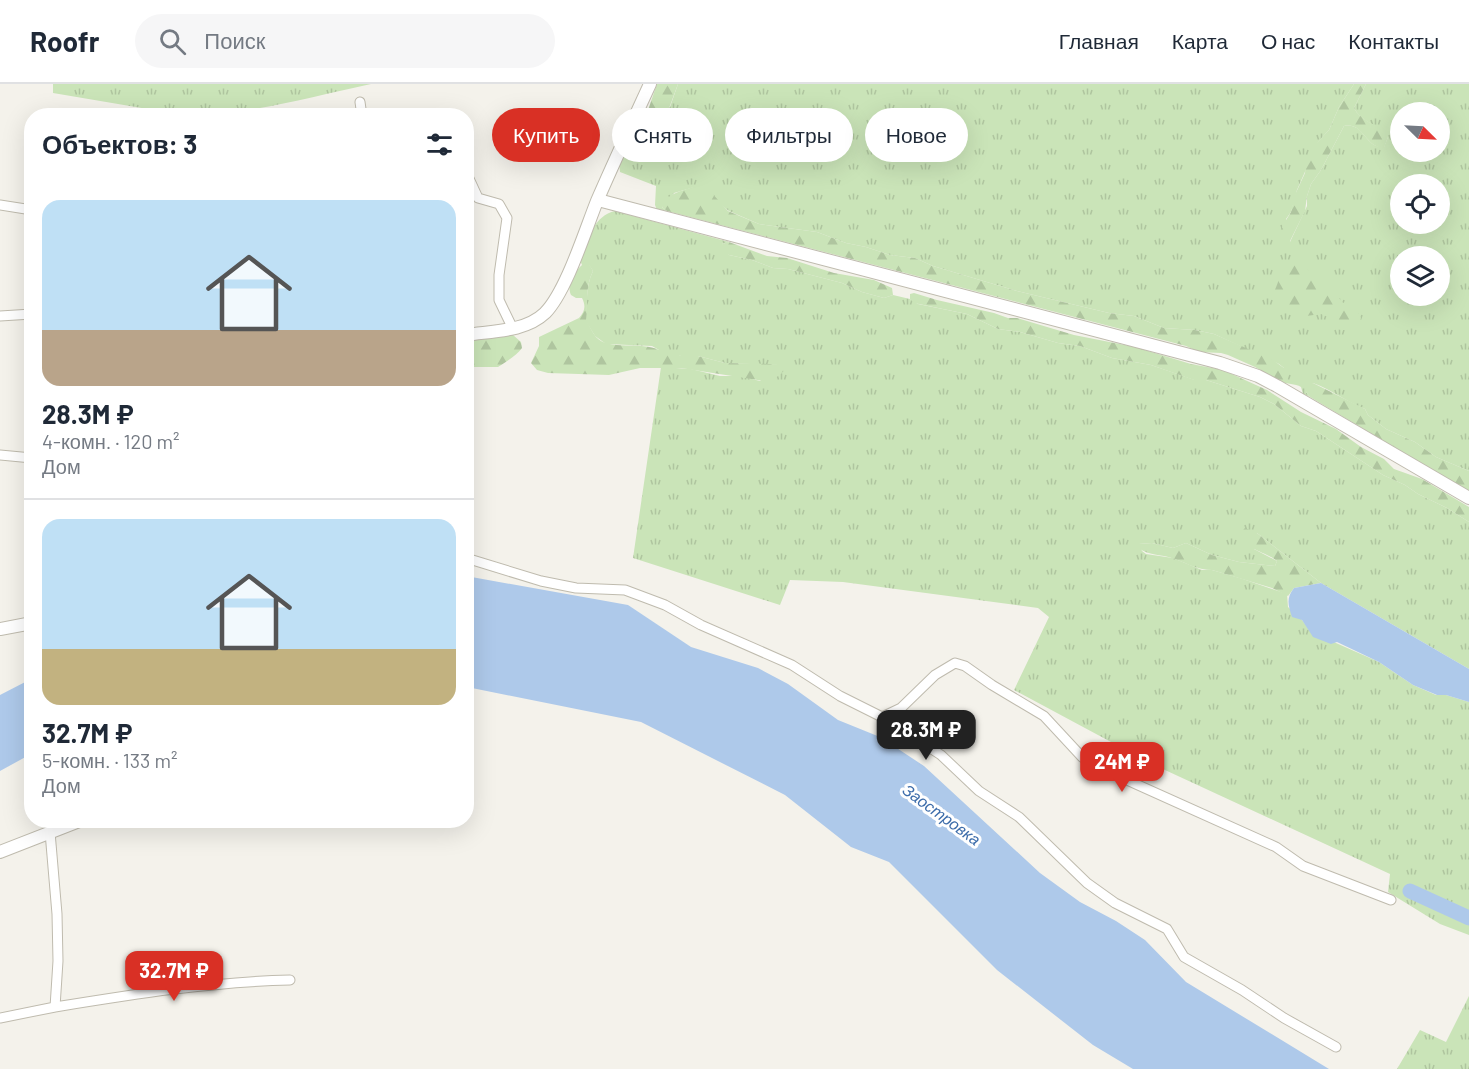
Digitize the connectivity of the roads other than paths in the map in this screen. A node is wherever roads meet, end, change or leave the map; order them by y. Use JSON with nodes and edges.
{"nodes":[{"id":1,"x":650,"y":84,"type":"edge"},
{"id":2,"x":360,"y":102,"type":"dead end"},
{"id":3,"x":361,"y":108,"type":"edge"},
{"id":4,"x":474,"y":189,"type":"edge"},
{"id":5,"x":598,"y":200,"type":"junction"},
{"id":6,"x":0,"y":205,"type":"edge"},
{"id":7,"x":24,"y":209,"type":"edge"},
{"id":8,"x":24,"y":314,"type":"edge"},
{"id":9,"x":0,"y":316,"type":"edge"},
{"id":10,"x":513,"y":328,"type":"junction"},
{"id":11,"x":474,"y":334,"type":"edge"},
{"id":12,"x":0,"y":455,"type":"edge"},
{"id":13,"x":24,"y":457,"type":"edge"},
{"id":14,"x":1469,"y":498,"type":"edge"},
{"id":15,"x":474,"y":561,"type":"edge"},
{"id":16,"x":24,"y":624,"type":"edge"},
{"id":17,"x":0,"y":629,"type":"edge"},
{"id":18,"x":882,"y":717,"type":"junction"},
{"id":19,"x":61,"y":828,"type":"edge"},
{"id":20,"x":50,"y":832,"type":"junction"},
{"id":21,"x":0,"y":852,"type":"edge"},
{"id":22,"x":1391,"y":900,"type":"dead end"},
{"id":23,"x":290,"y":980,"type":"dead end"},
{"id":24,"x":55,"y":1007,"type":"junction"},
{"id":25,"x":0,"y":1018,"type":"edge"},
{"id":26,"x":1336,"y":1047,"type":"dead end"}],
"edges":[{"from":1,"to":5,"type":"street"},
{"from":2,"to":3,"type":"street"},
{"from":4,"to":10,"type":"street"},
{"from":5,"to":10,"type":"street"},
{"from":5,"to":14,"type":"street"},
{"from":6,"to":7,"type":"street"},
{"from":8,"to":9,"type":"street"},
{"from":10,"to":11,"type":"street"},
{"from":12,"to":13,"type":"street"},
{"from":15,"to":18,"type":"street"},
{"from":16,"to":17,"type":"street"},
{"from":18,"to":22,"type":"street"},
{"from":18,"to":26,"type":"street"},
{"from":19,"to":20,"type":"street"},
{"from":20,"to":21,"type":"street"},
{"from":20,"to":24,"type":"street"},
{"from":23,"to":24,"type":"street"},
{"from":24,"to":25,"type":"street"}]}
